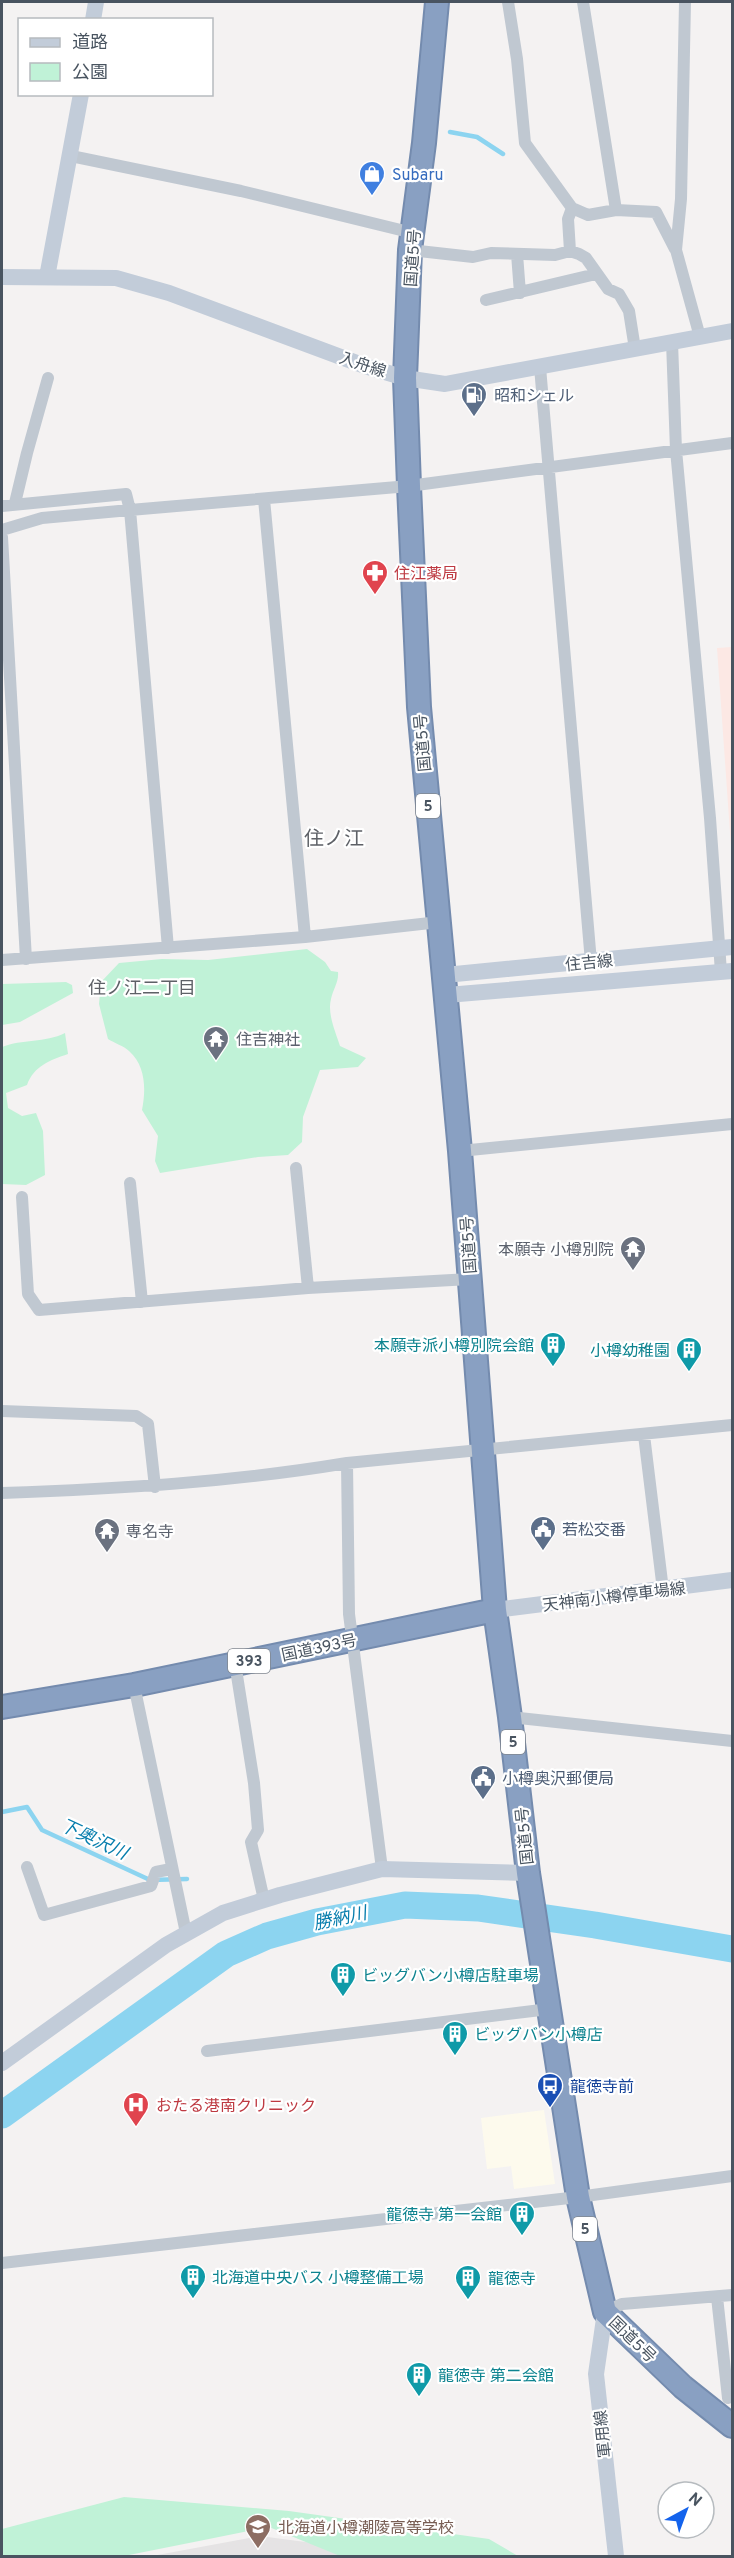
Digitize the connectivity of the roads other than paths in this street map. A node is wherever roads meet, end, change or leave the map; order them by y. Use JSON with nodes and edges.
{"nodes":[{"id":1,"x":96,"y":2,"type":"edge"},
{"id":2,"x":437,"y":2,"type":"edge"},
{"id":3,"x":508,"y":2,"type":"edge"},
{"id":4,"x":584,"y":2,"type":"edge"},
{"id":5,"x":685,"y":2,"type":"edge"},
{"id":6,"x":93,"y":18,"type":"edge"},
{"id":7,"x":81,"y":96,"type":"edge"},
{"id":8,"x":71,"y":156,"type":"junction"},
{"id":9,"x":572,"y":208,"type":"junction"},
{"id":10,"x":616,"y":210,"type":"junction"},
{"id":11,"x":412,"y":242,"type":"junction"},
{"id":12,"x":676,"y":250,"type":"junction"},
{"id":13,"x":570,"y":252,"type":"junction"},
{"id":14,"x":517,"y":254,"type":"junction"},
{"id":15,"x":596,"y":274,"type":"junction"},
{"id":16,"x":2,"y":277,"type":"edge"},
{"id":17,"x":48,"y":278,"type":"junction"},
{"id":18,"x":519,"y":293,"type":"junction"},
{"id":19,"x":486,"y":300,"type":"dead end"},
{"id":20,"x":732,"y":331,"type":"edge"},
{"id":21,"x":700,"y":337,"type":"junction"},
{"id":22,"x":672,"y":342,"type":"junction"},
{"id":23,"x":635,"y":349,"type":"junction"},
{"id":24,"x":540,"y":367,"type":"junction"},
{"id":25,"x":48,"y":378,"type":"dead end"},
{"id":26,"x":405,"y":378,"type":"junction"},
{"id":27,"x":732,"y":443,"type":"edge"},
{"id":28,"x":676,"y":450,"type":"junction"},
{"id":29,"x":550,"y":466,"type":"junction"},
{"id":30,"x":409,"y":486,"type":"junction"},
{"id":31,"x":264,"y":499,"type":"junction"},
{"id":32,"x":15,"y":503,"type":"junction"},
{"id":33,"x":2,"y":506,"type":"edge"},
{"id":34,"x":130,"y":510,"type":"junction"},
{"id":35,"x":2,"y":530,"type":"edge"},
{"id":36,"x":2,"y":537,"type":"edge"},
{"id":37,"x":439,"y":922,"type":"junction"},
{"id":38,"x":305,"y":937,"type":"junction"},
{"id":39,"x":168,"y":948,"type":"junction"},
{"id":40,"x":726,"y":948,"type":"edge"},
{"id":41,"x":26,"y":959,"type":"junction"},
{"id":42,"x":2,"y":960,"type":"edge"},
{"id":43,"x":591,"y":962,"type":"junction"},
{"id":44,"x":727,"y":971,"type":"edge"},
{"id":45,"x":446,"y":985,"type":"junction"},
{"id":46,"x":732,"y":1124,"type":"edge"},
{"id":47,"x":460,"y":1151,"type":"junction"},
{"id":48,"x":296,"y":1168,"type":"dead end"},
{"id":49,"x":130,"y":1183,"type":"dead end"},
{"id":50,"x":22,"y":1197,"type":"dead end"},
{"id":51,"x":470,"y":1279,"type":"junction"},
{"id":52,"x":308,"y":1288,"type":"junction"},
{"id":53,"x":142,"y":1302,"type":"junction"},
{"id":54,"x":2,"y":1411,"type":"edge"},
{"id":55,"x":732,"y":1425,"type":"edge"},
{"id":56,"x":644,"y":1435,"type":"junction"},
{"id":57,"x":484,"y":1451,"type":"junction"},
{"id":58,"x":347,"y":1463,"type":"junction"},
{"id":59,"x":155,"y":1487,"type":"junction"},
{"id":60,"x":2,"y":1493,"type":"edge"},
{"id":61,"x":732,"y":1580,"type":"edge"},
{"id":62,"x":663,"y":1590,"type":"junction"},
{"id":63,"x":495,"y":1610,"type":"junction"},
{"id":64,"x":352,"y":1641,"type":"junction"},
{"id":65,"x":235,"y":1663,"type":"junction"},
{"id":66,"x":134,"y":1685,"type":"junction"},
{"id":67,"x":2,"y":1707,"type":"edge"},
{"id":68,"x":510,"y":1718,"type":"junction"},
{"id":69,"x":732,"y":1742,"type":"edge"},
{"id":70,"x":27,"y":1868,"type":"dead end"},
{"id":71,"x":171,"y":1869,"type":"junction"},
{"id":72,"x":382,"y":1869,"type":"junction"},
{"id":73,"x":528,"y":1874,"type":"junction"},
{"id":74,"x":264,"y":1899,"type":"junction"},
{"id":75,"x":186,"y":1933,"type":"junction"},
{"id":76,"x":549,"y":2009,"type":"junction"},
{"id":77,"x":207,"y":2051,"type":"dead end"},
{"id":78,"x":2,"y":2063,"type":"edge"},
{"id":79,"x":732,"y":2176,"type":"edge"},
{"id":80,"x":578,"y":2196,"type":"junction"},
{"id":81,"x":2,"y":2263,"type":"edge"},
{"id":82,"x":732,"y":2295,"type":"edge"},
{"id":83,"x":717,"y":2297,"type":"junction"},
{"id":84,"x":605,"y":2312,"type":"junction"},
{"id":85,"x":725,"y":2402,"type":"edge"},
{"id":86,"x":732,"y":2426,"type":"edge"},
{"id":87,"x":616,"y":2556,"type":"edge"}],
"edges":[{"from":1,"to":6,"type":"street"},
{"from":2,"to":11,"type":"highway","name":"国道5号","number":"5"},
{"from":3,"to":9,"type":"street"},
{"from":4,"to":10,"type":"street"},
{"from":5,"to":12,"type":"street"},
{"from":7,"to":8,"type":"street"},
{"from":8,"to":11,"type":"street"},
{"from":8,"to":17,"type":"street"},
{"from":9,"to":10,"type":"street"},
{"from":9,"to":13,"type":"street"},
{"from":10,"to":12,"type":"street"},
{"from":11,"to":14,"type":"street"},
{"from":11,"to":26,"type":"highway","name":"国道5号","number":"5"},
{"from":12,"to":21,"type":"street"},
{"from":13,"to":14,"type":"street"},
{"from":13,"to":15,"type":"street"},
{"from":14,"to":18,"type":"street"},
{"from":15,"to":18,"type":"street"},
{"from":15,"to":23,"type":"street"},
{"from":16,"to":17,"type":"street","name":"入舟線"},
{"from":17,"to":26,"type":"street","name":"入舟線"},
{"from":18,"to":19,"type":"street"},
{"from":20,"to":21,"type":"street","name":"入舟線"},
{"from":21,"to":22,"type":"street","name":"入舟線"},
{"from":22,"to":23,"type":"street","name":"入舟線"},
{"from":22,"to":28,"type":"street"},
{"from":23,"to":24,"type":"street","name":"入舟線"},
{"from":24,"to":26,"type":"street","name":"入舟線"},
{"from":24,"to":29,"type":"street"},
{"from":25,"to":32,"type":"street"},
{"from":26,"to":30,"type":"highway","name":"国道5号","number":"5"},
{"from":27,"to":28,"type":"street"},
{"from":28,"to":29,"type":"street"},
{"from":28,"to":40,"type":"street"},
{"from":29,"to":30,"type":"street"},
{"from":29,"to":43,"type":"street"},
{"from":30,"to":31,"type":"street"},
{"from":30,"to":37,"type":"highway","name":"国道5号","number":"5"},
{"from":31,"to":34,"type":"street"},
{"from":31,"to":38,"type":"street"},
{"from":32,"to":33,"type":"street"},
{"from":32,"to":34,"type":"street"},
{"from":34,"to":35,"type":"street"},
{"from":34,"to":39,"type":"street"},
{"from":36,"to":41,"type":"street"},
{"from":37,"to":38,"type":"street"},
{"from":37,"to":45,"type":"highway","name":"国道5号","number":"5"},
{"from":38,"to":39,"type":"street"},
{"from":39,"to":41,"type":"street"},
{"from":40,"to":43,"type":"street","name":"住吉線"},
{"from":40,"to":44,"type":"street"},
{"from":41,"to":42,"type":"street"},
{"from":43,"to":45,"type":"street","name":"住吉線"},
{"from":44,"to":45,"type":"street","name":"住吉線"},
{"from":45,"to":47,"type":"highway","name":"国道5号","number":"5"},
{"from":46,"to":47,"type":"street"},
{"from":47,"to":51,"type":"highway","name":"国道5号","number":"5"},
{"from":48,"to":52,"type":"street"},
{"from":49,"to":53,"type":"street"},
{"from":50,"to":53,"type":"street"},
{"from":51,"to":52,"type":"street"},
{"from":51,"to":57,"type":"highway","name":"国道5号","number":"5"},
{"from":52,"to":53,"type":"street"},
{"from":54,"to":59,"type":"street"},
{"from":55,"to":56,"type":"street"},
{"from":56,"to":57,"type":"street"},
{"from":56,"to":62,"type":"street"},
{"from":57,"to":58,"type":"street"},
{"from":57,"to":63,"type":"highway","name":"国道5号","number":"5"},
{"from":58,"to":59,"type":"street"},
{"from":58,"to":64,"type":"street"},
{"from":59,"to":60,"type":"street"},
{"from":61,"to":62,"type":"street","name":"天神南小樽停車場線"},
{"from":62,"to":63,"type":"street","name":"天神南小樽停車場線"},
{"from":63,"to":64,"type":"highway","name":"国道393号","number":"393"},
{"from":63,"to":68,"type":"highway","name":"国道5号","number":"5"},
{"from":64,"to":65,"type":"highway","name":"国道393号","number":"393"},
{"from":64,"to":72,"type":"street"},
{"from":65,"to":66,"type":"highway","name":"国道393号","number":"393"},
{"from":65,"to":74,"type":"street"},
{"from":66,"to":67,"type":"highway","name":"国道393号","number":"393"},
{"from":66,"to":71,"type":"street"},
{"from":68,"to":69,"type":"street"},
{"from":68,"to":73,"type":"highway","name":"国道5号","number":"5"},
{"from":70,"to":71,"type":"street"},
{"from":71,"to":75,"type":"street"},
{"from":72,"to":73,"type":"street"},
{"from":72,"to":74,"type":"street"},
{"from":73,"to":76,"type":"highway","name":"国道5号","number":"5"},
{"from":74,"to":75,"type":"street"},
{"from":75,"to":78,"type":"street"},
{"from":76,"to":77,"type":"street"},
{"from":76,"to":80,"type":"highway","name":"国道5号","number":"5"},
{"from":79,"to":80,"type":"street"},
{"from":80,"to":81,"type":"street"},
{"from":80,"to":84,"type":"highway","name":"国道5号","number":"5"},
{"from":82,"to":83,"type":"street"},
{"from":83,"to":84,"type":"street"},
{"from":83,"to":85,"type":"street"},
{"from":84,"to":85,"type":"highway","name":"国道5号"},
{"from":84,"to":87,"type":"street","name":"軍用線"},
{"from":85,"to":86,"type":"highway","name":"国道5号"}]}
